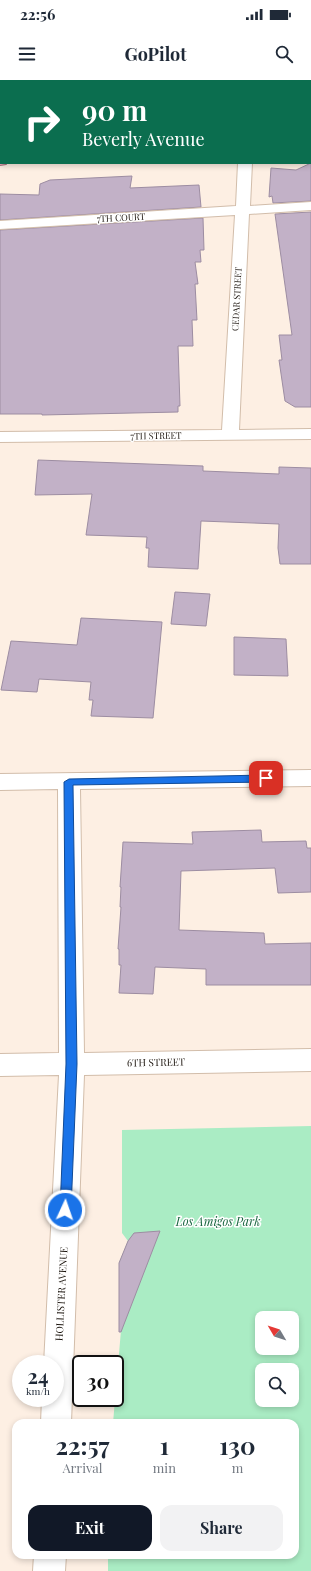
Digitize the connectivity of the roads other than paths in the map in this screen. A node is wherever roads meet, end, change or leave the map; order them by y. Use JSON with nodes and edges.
{"nodes":[{"id":1,"x":245,"y":164,"type":"edge"},
{"id":2,"x":311,"y":206,"type":"edge"},
{"id":3,"x":242,"y":211,"type":"junction"},
{"id":4,"x":0,"y":226,"type":"edge"},
{"id":5,"x":311,"y":434,"type":"edge"},
{"id":6,"x":230,"y":435,"type":"junction"},
{"id":7,"x":0,"y":437,"type":"edge"},
{"id":8,"x":311,"y":778,"type":"edge"},
{"id":9,"x":0,"y":782,"type":"edge"},
{"id":10,"x":69,"y":782,"type":"junction"},
{"id":11,"x":311,"y":1060,"type":"edge"},
{"id":12,"x":72,"y":1064,"type":"junction"},
{"id":13,"x":0,"y":1065,"type":"edge"},
{"id":14,"x":56,"y":1419,"type":"edge"},
{"id":15,"x":50,"y":1559,"type":"edge"},
{"id":16,"x":49,"y":1571,"type":"edge"}],
"edges":[{"from":1,"to":3,"type":"street","name":"CEDAR STREET"},
{"from":2,"to":3,"type":"street","name":"7TH COURT"},
{"from":3,"to":4,"type":"street","name":"7TH COURT"},
{"from":3,"to":6,"type":"street","name":"CEDAR STREET"},
{"from":5,"to":6,"type":"street","name":"7TH STREET"},
{"from":6,"to":7,"type":"street","name":"7TH STREET"},
{"from":8,"to":10,"type":"street"},
{"from":9,"to":10,"type":"street"},
{"from":10,"to":12,"type":"street","name":"HOLLISTER AVENUE"},
{"from":11,"to":12,"type":"street","name":"6TH STREET"},
{"from":12,"to":13,"type":"street","name":"6TH STREET"},
{"from":12,"to":14,"type":"street","name":"HOLLISTER AVENUE"},
{"from":15,"to":16,"type":"street"}]}
